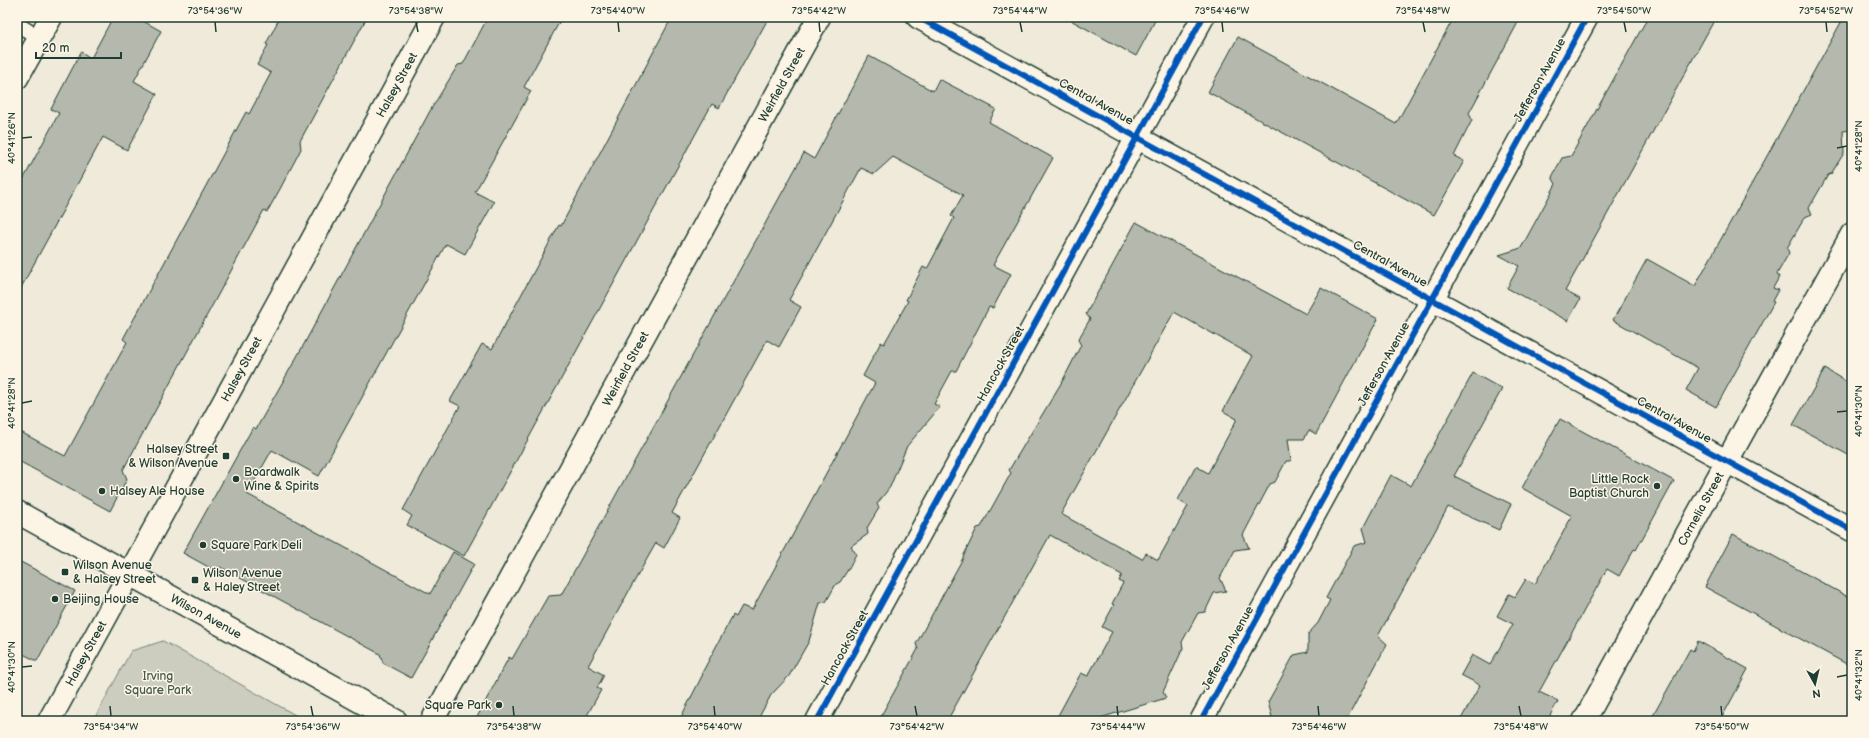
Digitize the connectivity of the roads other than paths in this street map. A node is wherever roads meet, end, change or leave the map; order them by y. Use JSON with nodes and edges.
{"nodes":[{"id":1,"x":51,"y":17,"type":"edge"},
{"id":2,"x":434,"y":17,"type":"edge"},
{"id":3,"x":819,"y":17,"type":"edge"},
{"id":4,"x":918,"y":17,"type":"edge"},
{"id":5,"x":1203,"y":17,"type":"edge"},
{"id":6,"x":1587,"y":17,"type":"edge"},
{"id":7,"x":17,"y":24,"type":"edge"},
{"id":8,"x":39,"y":38,"type":"junction"},
{"id":9,"x":17,"y":78,"type":"edge"},
{"id":10,"x":1137,"y":137,"type":"junction"},
{"id":11,"x":1852,"y":234,"type":"edge"},
{"id":12,"x":1432,"y":299,"type":"junction"},
{"id":13,"x":1727,"y":461,"type":"junction"},
{"id":14,"x":17,"y":512,"type":"edge"},
{"id":15,"x":1852,"y":530,"type":"edge"},
{"id":16,"x":130,"y":574,"type":"junction"},
{"id":17,"x":49,"y":721,"type":"edge"},
{"id":18,"x":396,"y":721,"type":"edge"},
{"id":19,"x":432,"y":721,"type":"edge"},
{"id":20,"x":817,"y":721,"type":"edge"},
{"id":21,"x":1201,"y":721,"type":"edge"},
{"id":22,"x":1584,"y":721,"type":"edge"}],
"edges":[{"from":1,"to":8,"type":"street"},
{"from":2,"to":16,"type":"street","name":"Halsey Street"},
{"from":3,"to":19,"type":"street","name":"Weirfield Street"},
{"from":4,"to":10,"type":"street","name":"Central Avenue"},
{"from":5,"to":10,"type":"street","name":"Hancock Street"},
{"from":6,"to":12,"type":"street","name":"Jefferson Avenue"},
{"from":7,"to":8,"type":"lane"},
{"from":8,"to":9,"type":"street"},
{"from":10,"to":12,"type":"street","name":"Central Avenue"},
{"from":10,"to":20,"type":"street","name":"Hancock Street"},
{"from":11,"to":13,"type":"street","name":"Cornelia Street"},
{"from":12,"to":13,"type":"street","name":"Central Avenue"},
{"from":12,"to":21,"type":"street","name":"Jefferson Avenue"},
{"from":13,"to":15,"type":"street","name":"Central Avenue"},
{"from":13,"to":22,"type":"street","name":"Cornelia Street"},
{"from":14,"to":16,"type":"street","name":"Wilson Avenue"},
{"from":16,"to":17,"type":"street","name":"Halsey Street"},
{"from":16,"to":18,"type":"street","name":"Wilson Avenue"}]}
